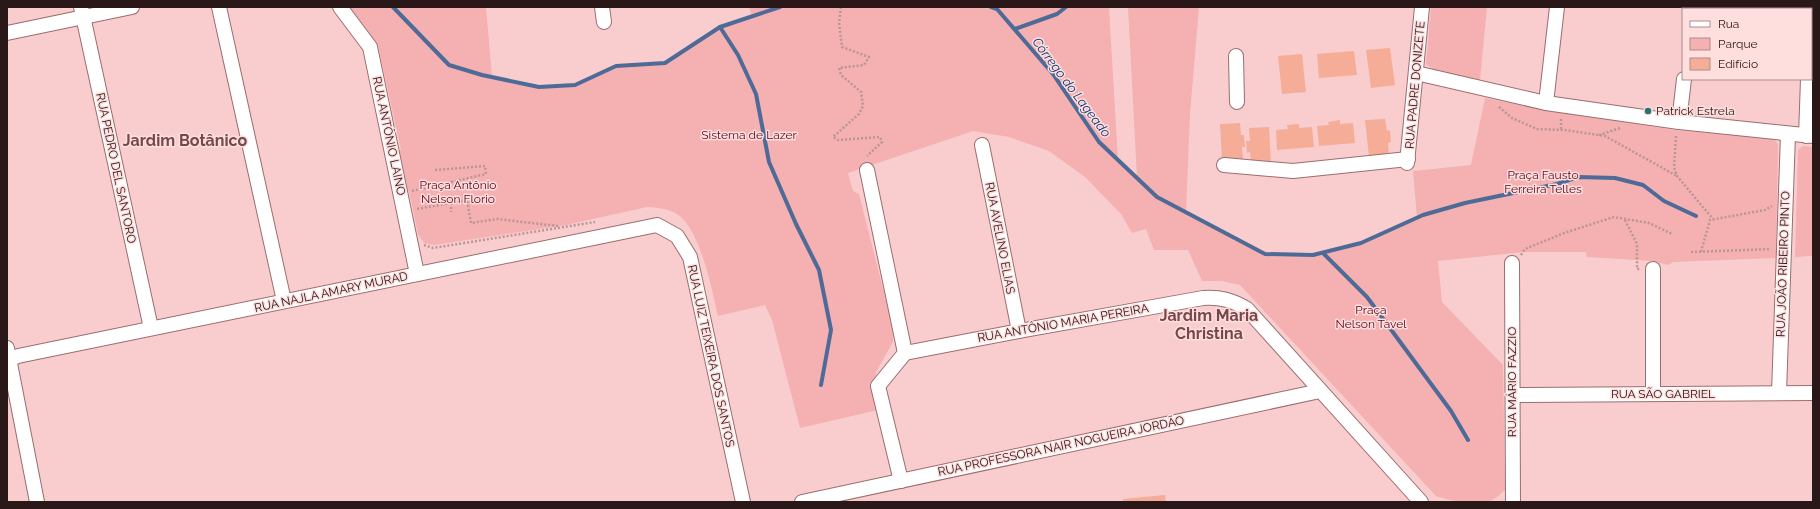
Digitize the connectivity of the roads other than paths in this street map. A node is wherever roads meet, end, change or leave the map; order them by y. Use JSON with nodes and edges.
{"nodes":[{"id":1,"x":132,"y":7,"type":"edge"},
{"id":2,"x":219,"y":7,"type":"edge"},
{"id":3,"x":340,"y":7,"type":"edge"},
{"id":4,"x":602,"y":7,"type":"edge"},
{"id":5,"x":1422,"y":7,"type":"edge"},
{"id":6,"x":1557,"y":7,"type":"edge"},
{"id":7,"x":82,"y":12,"type":"edge"},
{"id":8,"x":604,"y":22,"type":"dead end"},
{"id":9,"x":7,"y":33,"type":"edge"},
{"id":10,"x":1236,"y":56,"type":"dead end"},
{"id":11,"x":1416,"y":73,"type":"junction"},
{"id":12,"x":1684,"y":80,"type":"edge"},
{"id":13,"x":1808,"y":80,"type":"edge"},
{"id":14,"x":1236,"y":102,"type":"dead end"},
{"id":15,"x":1546,"y":103,"type":"junction"},
{"id":16,"x":1679,"y":122,"type":"junction"},
{"id":17,"x":1788,"y":134,"type":"junction"},
{"id":18,"x":1810,"y":136,"type":"edge"},
{"id":19,"x":982,"y":145,"type":"dead end"},
{"id":20,"x":867,"y":163,"type":"road end"},
{"id":21,"x":1224,"y":165,"type":"dead end"},
{"id":22,"x":657,"y":225,"type":"joint"},
{"id":23,"x":1512,"y":263,"type":"road end"},
{"id":24,"x":1653,"y":269,"type":"dead end"},
{"id":25,"x":417,"y":274,"type":"junction"},
{"id":26,"x":284,"y":301,"type":"junction"},
{"id":27,"x":151,"y":328,"type":"junction"},
{"id":28,"x":1019,"y":331,"type":"junction"},
{"id":29,"x":905,"y":353,"type":"junction"},
{"id":30,"x":8,"y":356,"type":"edge"},
{"id":31,"x":1320,"y":391,"type":"junction"},
{"id":32,"x":1779,"y":393,"type":"junction"},
{"id":33,"x":1813,"y":393,"type":"edge"},
{"id":34,"x":1653,"y":394,"type":"junction"},
{"id":35,"x":1512,"y":395,"type":"junction"},
{"id":36,"x":901,"y":481,"type":"junction"},
{"id":37,"x":37,"y":502,"type":"edge"},
{"id":38,"x":743,"y":502,"type":"edge"},
{"id":39,"x":802,"y":502,"type":"edge"},
{"id":40,"x":1421,"y":502,"type":"edge"},
{"id":41,"x":1513,"y":502,"type":"edge"}],
"edges":[{"from":1,"to":7,"type":"street"},
{"from":2,"to":26,"type":"street"},
{"from":3,"to":25,"type":"street","name":"RUA ANTÔNIO LAINO"},
{"from":4,"to":8,"type":"street"},
{"from":5,"to":11,"type":"street","name":"RUA PADRE DONIZETE"},
{"from":6,"to":15,"type":"street"},
{"from":7,"to":9,"type":"street"},
{"from":7,"to":27,"type":"street","name":"RUA PEDRO DEL SANTORO"},
{"from":10,"to":14,"type":"street"},
{"from":11,"to":15,"type":"street"},
{"from":11,"to":21,"type":"street","name":"RUA PADRE DONIZETE"},
{"from":12,"to":16,"type":"street"},
{"from":13,"to":18,"type":"street"},
{"from":15,"to":16,"type":"street"},
{"from":16,"to":17,"type":"street"},
{"from":17,"to":18,"type":"street"},
{"from":17,"to":32,"type":"street","name":"RUA JOÃO RIBEIRO PINTO"},
{"from":19,"to":28,"type":"street","name":"RUA AVELINO ELIAS"},
{"from":20,"to":29,"type":"street"},
{"from":22,"to":25,"type":"street","name":"RUA NAJLA AMARY MURAD"},
{"from":22,"to":38,"type":"street","name":"RUA LUIZ TEIXEIRA DOS SANTOS"},
{"from":23,"to":35,"type":"street","name":"RUA MÁRIO FAZZIO"},
{"from":24,"to":34,"type":"street"},
{"from":25,"to":26,"type":"street","name":"RUA NAJLA AMARY MURAD"},
{"from":26,"to":27,"type":"street","name":"RUA NAJLA AMARY MURAD"},
{"from":27,"to":30,"type":"street","name":"RUA NAJLA AMARY MURAD"},
{"from":28,"to":29,"type":"street","name":"RUA ANTÔNIO MARIA PEREIRA"},
{"from":28,"to":31,"type":"street","name":"RUA ANTÔNIO MARIA PEREIRA"},
{"from":29,"to":36,"type":"street"},
{"from":30,"to":37,"type":"street"},
{"from":31,"to":36,"type":"street","name":"RUA PROFESSORA NAIR NOGUEIRA JORDÃO"},
{"from":31,"to":40,"type":"street","name":"RUA ANTÔNIO MARIA PEREIRA"},
{"from":32,"to":33,"type":"street","name":"RUA SÃO GABRIEL"},
{"from":32,"to":34,"type":"street","name":"RUA SÃO GABRIEL"},
{"from":34,"to":35,"type":"street","name":"RUA SÃO GABRIEL"},
{"from":35,"to":41,"type":"street","name":"RUA MÁRIO FAZZIO"},
{"from":36,"to":39,"type":"street","name":"RUA PROFESSORA NAIR NOGUEIRA JORDÃO"}]}
